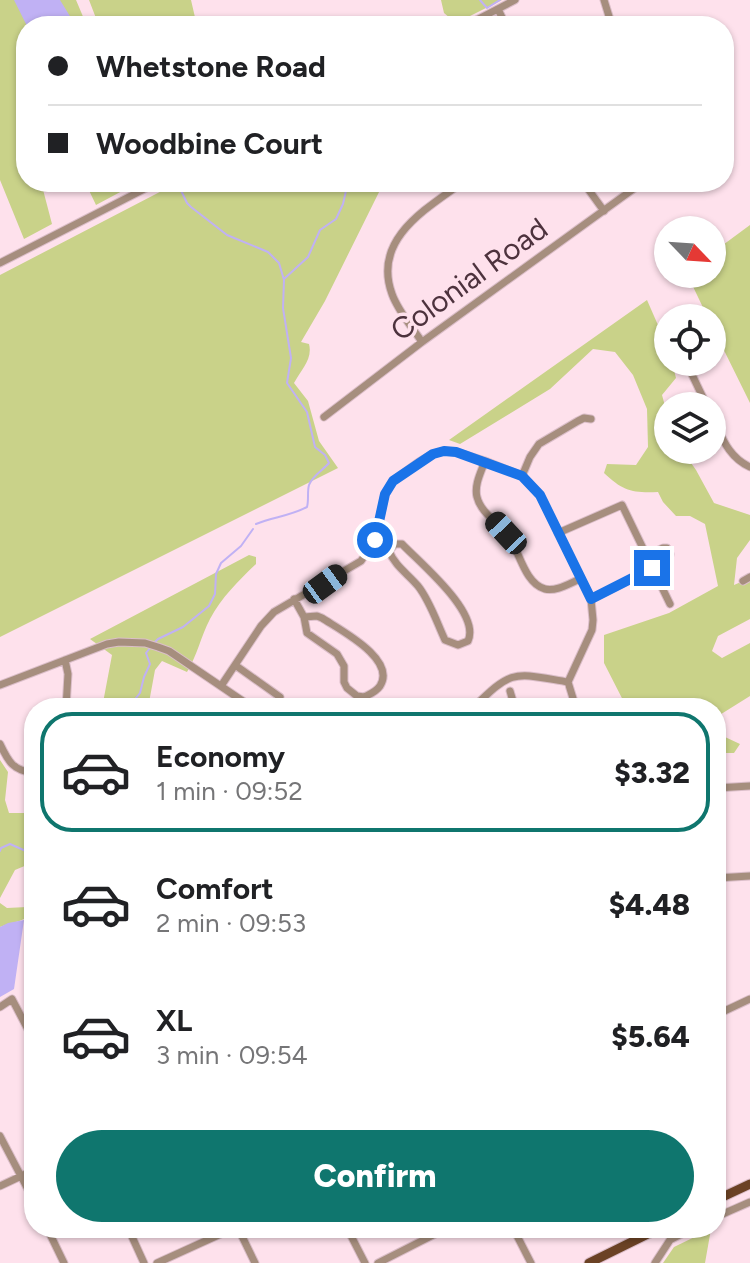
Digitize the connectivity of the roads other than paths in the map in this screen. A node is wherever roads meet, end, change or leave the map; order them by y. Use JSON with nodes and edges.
{"nodes":[{"id":1,"x":515,"y":0,"type":"edge"},
{"id":2,"x":498,"y":9,"type":"junction"},
{"id":3,"x":484,"y":16,"type":"edge"},
{"id":4,"x":501,"y":16,"type":"edge"},
{"id":5,"x":138,"y":192,"type":"edge"},
{"id":6,"x":449,"y":192,"type":"edge"},
{"id":7,"x":590,"y":192,"type":"edge"},
{"id":8,"x":630,"y":192,"type":"edge"},
{"id":9,"x":604,"y":211,"type":"junction"},
{"id":10,"x":0,"y":263,"type":"edge"},
{"id":11,"x":422,"y":342,"type":"junction"},
{"id":12,"x":324,"y":417,"type":"dead end"},
{"id":13,"x":591,"y":419,"type":"dead end"},
{"id":14,"x":726,"y":446,"type":"edge"},
{"id":15,"x":485,"y":461,"type":"junction"},
{"id":16,"x":750,"y":467,"type":"edge"},
{"id":17,"x":522,"y":476,"type":"junction"},
{"id":18,"x":558,"y":533,"type":"junction"},
{"id":19,"x":374,"y":540,"type":"junction"},
{"id":20,"x":392,"y":548,"type":"junction"},
{"id":21,"x":646,"y":556,"type":"junction"},
{"id":22,"x":652,"y":568,"type":"junction"},
{"id":23,"x":580,"y":579,"type":"junction"},
{"id":24,"x":294,"y":599,"type":"junction"},
{"id":25,"x":591,"y":599,"type":"junction"},
{"id":26,"x":670,"y":604,"type":"dead end"},
{"id":27,"x":304,"y":617,"type":"junction"},
{"id":28,"x":65,"y":660,"type":"junction"},
{"id":29,"x":235,"y":665,"type":"junction"},
{"id":30,"x":568,"y":682,"type":"junction"},
{"id":31,"x":0,"y":685,"type":"edge"},
{"id":32,"x":221,"y":686,"type":"junction"},
{"id":33,"x":510,"y":691,"type":"dead end"},
{"id":34,"x":280,"y":697,"type":"dead end"},
{"id":35,"x":67,"y":698,"type":"edge"},
{"id":36,"x":238,"y":698,"type":"edge"},
{"id":37,"x":483,"y":698,"type":"edge"},
{"id":38,"x":512,"y":698,"type":"edge"},
{"id":39,"x":573,"y":698,"type":"edge"},
{"id":40,"x":0,"y":744,"type":"edge"},
{"id":41,"x":24,"y":771,"type":"edge"},
{"id":42,"x":750,"y":786,"type":"edge"},
{"id":43,"x":726,"y":788,"type":"edge"},
{"id":44,"x":750,"y":876,"type":"edge"},
{"id":45,"x":726,"y":877,"type":"edge"},
{"id":46,"x":750,"y":999,"type":"edge"},
{"id":47,"x":0,"y":1007,"type":"edge"},
{"id":48,"x":726,"y":1010,"type":"edge"},
{"id":49,"x":24,"y":1022,"type":"edge"},
{"id":50,"x":0,"y":1136,"type":"edge"},
{"id":51,"x":22,"y":1177,"type":"junction"},
{"id":52,"x":24,"y":1181,"type":"edge"},
{"id":53,"x":750,"y":1184,"type":"edge"},
{"id":54,"x":0,"y":1186,"type":"edge"},
{"id":55,"x":726,"y":1195,"type":"edge"},
{"id":56,"x":750,"y":1202,"type":"edge"},
{"id":57,"x":726,"y":1213,"type":"edge"},
{"id":58,"x":52,"y":1238,"type":"edge"},
{"id":59,"x":133,"y":1238,"type":"edge"},
{"id":60,"x":213,"y":1238,"type":"edge"},
{"id":61,"x":241,"y":1238,"type":"edge"},
{"id":62,"x":352,"y":1238,"type":"edge"},
{"id":63,"x":427,"y":1238,"type":"edge"},
{"id":64,"x":518,"y":1238,"type":"edge"},
{"id":65,"x":640,"y":1238,"type":"edge"},
{"id":66,"x":674,"y":1238,"type":"edge"},
{"id":67,"x":64,"y":1263,"type":"edge"},
{"id":68,"x":144,"y":1263,"type":"edge"},
{"id":69,"x":157,"y":1263,"type":"edge"},
{"id":70,"x":255,"y":1263,"type":"edge"},
{"id":71,"x":365,"y":1263,"type":"edge"},
{"id":72,"x":378,"y":1263,"type":"edge"},
{"id":73,"x":531,"y":1263,"type":"edge"},
{"id":74,"x":589,"y":1263,"type":"edge"},
{"id":75,"x":655,"y":1263,"type":"edge"}],
"edges":[{"from":1,"to":2,"type":"street"},
{"from":2,"to":3,"type":"street"},
{"from":2,"to":4,"type":"street"},
{"from":5,"to":10,"type":"street"},
{"from":6,"to":11,"type":"street"},
{"from":7,"to":9,"type":"street"},
{"from":8,"to":9,"type":"street","name":"Colonial Road"},
{"from":9,"to":11,"type":"street","name":"Colonial Road"},
{"from":11,"to":12,"type":"street","name":"Colonial Road"},
{"from":13,"to":17,"type":"street"},
{"from":14,"to":16,"type":"street"},
{"from":15,"to":17,"type":"street"},
{"from":15,"to":19,"type":"street"},
{"from":15,"to":23,"type":"street"},
{"from":17,"to":18,"type":"street"},
{"from":18,"to":21,"type":"street"},
{"from":18,"to":23,"type":"street"},
{"from":19,"to":20,"type":"street"},
{"from":19,"to":24,"type":"street"},
{"from":20,"to":20,"type":"street"},
{"from":21,"to":22,"type":"street"},
{"from":21,"to":22,"type":"street"},
{"from":22,"to":25,"type":"street"},
{"from":22,"to":26,"type":"street"},
{"from":23,"to":25,"type":"street"},
{"from":24,"to":27,"type":"street"},
{"from":24,"to":29,"type":"street"},
{"from":25,"to":30,"type":"street"},
{"from":27,"to":27,"type":"street"},
{"from":28,"to":31,"type":"street"},
{"from":28,"to":32,"type":"street"},
{"from":28,"to":35,"type":"street"},
{"from":29,"to":32,"type":"street"},
{"from":29,"to":34,"type":"street"},
{"from":30,"to":37,"type":"street"},
{"from":30,"to":39,"type":"street"},
{"from":32,"to":36,"type":"street"},
{"from":33,"to":38,"type":"street"},
{"from":40,"to":41,"type":"street"},
{"from":42,"to":43,"type":"street"},
{"from":44,"to":45,"type":"street"},
{"from":46,"to":48,"type":"street"},
{"from":47,"to":49,"type":"street"},
{"from":50,"to":51,"type":"street"},
{"from":51,"to":52,"type":"street"},
{"from":51,"to":54,"type":"street"},
{"from":53,"to":55,"type":"main road"},
{"from":56,"to":57,"type":"street"},
{"from":58,"to":67,"type":"street"},
{"from":59,"to":68,"type":"street"},
{"from":60,"to":69,"type":"street"},
{"from":61,"to":70,"type":"street"},
{"from":62,"to":71,"type":"street"},
{"from":63,"to":72,"type":"street"},
{"from":64,"to":73,"type":"street"},
{"from":65,"to":74,"type":"main road"},
{"from":66,"to":75,"type":"street"}]}
